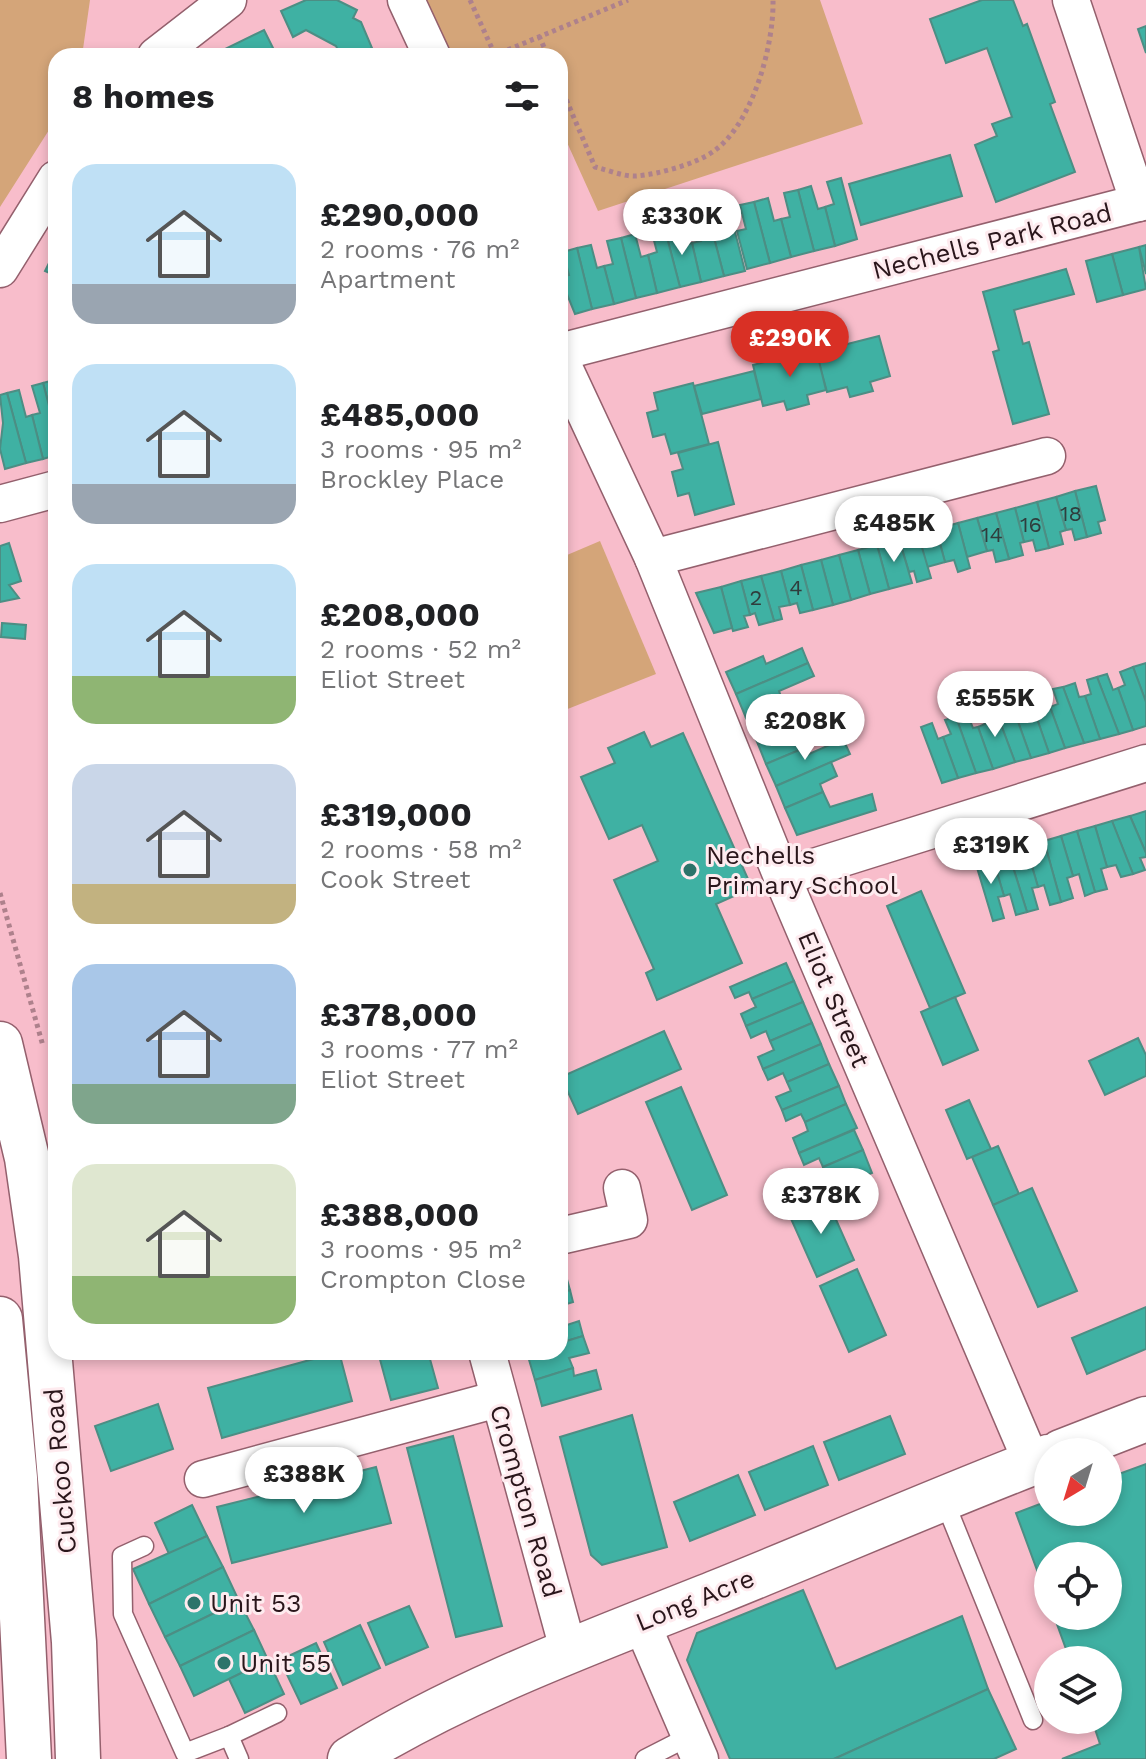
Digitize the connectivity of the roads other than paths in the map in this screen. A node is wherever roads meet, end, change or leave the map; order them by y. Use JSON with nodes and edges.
{"nodes":[{"id":1,"x":228,"y":0,"type":"edge"},
{"id":2,"x":406,"y":0,"type":"edge"},
{"id":3,"x":1071,"y":0,"type":"edge"},
{"id":4,"x":166,"y":48,"type":"edge"},
{"id":5,"x":428,"y":48,"type":"edge"},
{"id":6,"x":48,"y":192,"type":"edge"},
{"id":7,"x":1142,"y":202,"type":"edge"},
{"id":8,"x":0,"y":269,"type":"edge"},
{"id":9,"x":568,"y":350,"type":"edge"},
{"id":10,"x":568,"y":376,"type":"edge"},
{"id":11,"x":1047,"y":456,"type":"dead end"},
{"id":12,"x":48,"y":491,"type":"edge"},
{"id":13,"x":0,"y":504,"type":"edge"},
{"id":14,"x":653,"y":558,"type":"junction"},
{"id":15,"x":1146,"y":763,"type":"edge"},
{"id":16,"x":782,"y":877,"type":"junction"},
{"id":17,"x":0,"y":1044,"type":"edge"},
{"id":18,"x":622,"y":1188,"type":"dead end"},
{"id":19,"x":568,"y":1234,"type":"edge"},
{"id":20,"x":0,"y":1319,"type":"edge"},
{"id":21,"x":48,"y":1338,"type":"edge"},
{"id":22,"x":50,"y":1360,"type":"edge"},
{"id":23,"x":489,"y":1360,"type":"edge"},
{"id":24,"x":498,"y":1399,"type":"junction"},
{"id":25,"x":1146,"y":1419,"type":"edge"},
{"id":26,"x":1038,"y":1438,"type":"edge"},
{"id":27,"x":1096,"y":1438,"type":"edge"},
{"id":28,"x":1034,"y":1462,"type":"edge"},
{"id":29,"x":8,"y":1473,"type":"edge"},
{"id":30,"x":203,"y":1479,"type":"dead end"},
{"id":31,"x":944,"y":1500,"type":"junction"},
{"id":32,"x":144,"y":1546,"type":"dead end"},
{"id":33,"x":641,"y":1622,"type":"junction"},
{"id":34,"x":568,"y":1649,"type":"junction"},
{"id":35,"x":277,"y":1713,"type":"dead end"},
{"id":36,"x":1033,"y":1720,"type":"dead end"},
{"id":37,"x":229,"y":1736,"type":"junction"},
{"id":38,"x":695,"y":1747,"type":"edge"},
{"id":39,"x":29,"y":1759,"type":"edge"},
{"id":40,"x":78,"y":1759,"type":"edge"},
{"id":41,"x":239,"y":1759,"type":"edge"},
{"id":42,"x":350,"y":1759,"type":"edge"},
{"id":43,"x":645,"y":1759,"type":"edge"}],
"edges":[{"from":1,"to":4,"type":"street"},
{"from":2,"to":5,"type":"street"},
{"from":3,"to":7,"type":"street"},
{"from":6,"to":8,"type":"street"},
{"from":7,"to":9,"type":"street","name":"Nechells Park Road"},
{"from":10,"to":14,"type":"street","name":"Eliot Street"},
{"from":11,"to":14,"type":"street"},
{"from":12,"to":13,"type":"street"},
{"from":14,"to":16,"type":"street","name":"Eliot Street"},
{"from":15,"to":16,"type":"street"},
{"from":16,"to":26,"type":"street","name":"Eliot Street"},
{"from":17,"to":21,"type":"main road","name":"Cuckoo Road"},
{"from":18,"to":19,"type":"street"},
{"from":20,"to":29,"type":"main road","name":"Cuckoo Road"},
{"from":22,"to":40,"type":"main road","name":"Cuckoo Road"},
{"from":23,"to":24,"type":"street","name":"Crompton Road"},
{"from":24,"to":30,"type":"street"},
{"from":24,"to":34,"type":"street","name":"Crompton Road"},
{"from":25,"to":27,"type":"main road","name":"Long Acre"},
{"from":28,"to":31,"type":"main road","name":"Long Acre"},
{"from":29,"to":39,"type":"main road","name":"Cuckoo Road"},
{"from":31,"to":33,"type":"main road","name":"Long Acre"},
{"from":31,"to":36,"type":"lane"},
{"from":32,"to":37,"type":"lane"},
{"from":33,"to":34,"type":"main road","name":"Long Acre"},
{"from":33,"to":38,"type":"street"},
{"from":34,"to":42,"type":"main road","name":"Long Acre"},
{"from":35,"to":37,"type":"lane"},
{"from":37,"to":41,"type":"lane"},
{"from":38,"to":43,"type":"lane"}]}
